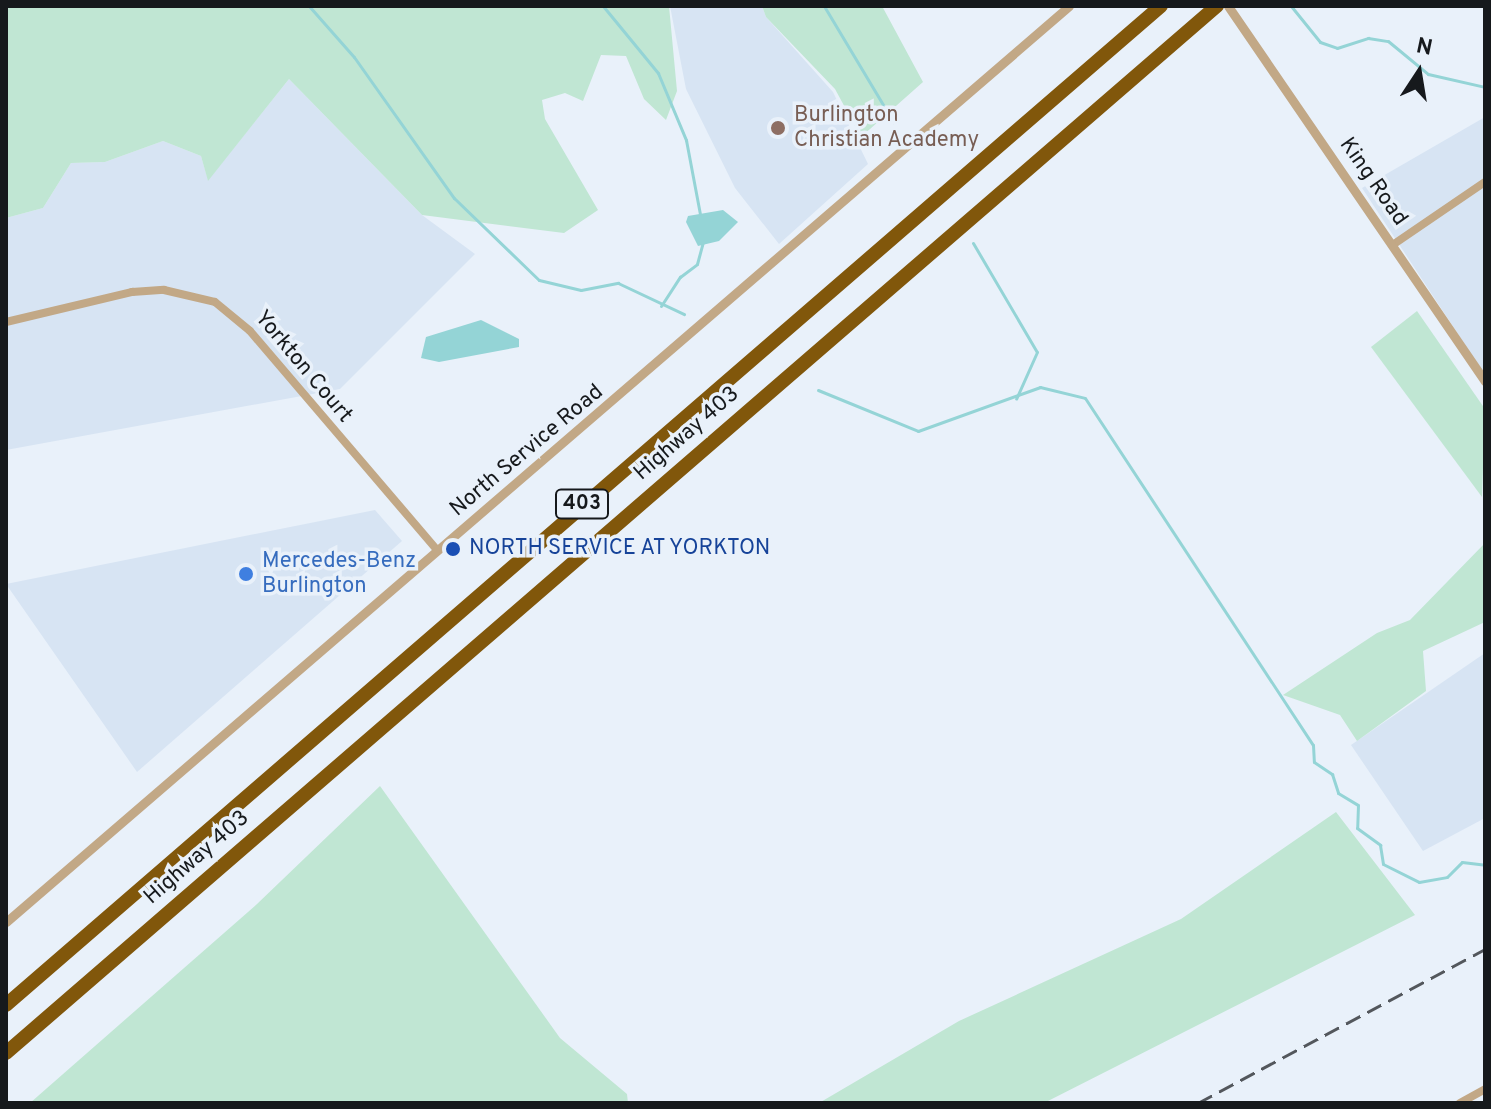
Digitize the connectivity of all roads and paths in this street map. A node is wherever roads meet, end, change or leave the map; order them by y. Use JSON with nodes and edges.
{"nodes":[{"id":1,"x":1069,"y":6,"type":"edge"},
{"id":2,"x":1161,"y":6,"type":"edge"},
{"id":3,"x":1215,"y":6,"type":"edge"},
{"id":4,"x":1228,"y":6,"type":"edge"},
{"id":5,"x":1485,"y":182,"type":"edge"},
{"id":6,"x":1394,"y":244,"type":"junction"},
{"id":7,"x":6,"y":322,"type":"edge"},
{"id":8,"x":1485,"y":381,"type":"edge"},
{"id":9,"x":437,"y":550,"type":"junction"},
{"id":10,"x":6,"y":922,"type":"edge"},
{"id":11,"x":6,"y":1005,"type":"edge"},
{"id":12,"x":6,"y":1053,"type":"edge"},
{"id":13,"x":1481,"y":1091,"type":"edge"},
{"id":14,"x":1460,"y":1103,"type":"edge"},
{"id":15,"x":1483,"y":1103,"type":"edge"}],
"edges":[{"from":1,"to":9,"type":"street","name":"North Service Road"},
{"from":2,"to":11,"type":"highway","name":"Highway 403","number":"403"},
{"from":3,"to":12,"type":"highway","name":"Highway 403","number":"403"},
{"from":4,"to":6,"type":"street","name":"King Road"},
{"from":5,"to":6,"type":"street"},
{"from":6,"to":8,"type":"street","name":"King Road"},
{"from":7,"to":9,"type":"street","name":"Yorkton Court"},
{"from":9,"to":10,"type":"street","name":"North Service Road"},
{"from":13,"to":14,"type":"street"},
{"from":13,"to":15,"type":"street"}]}
